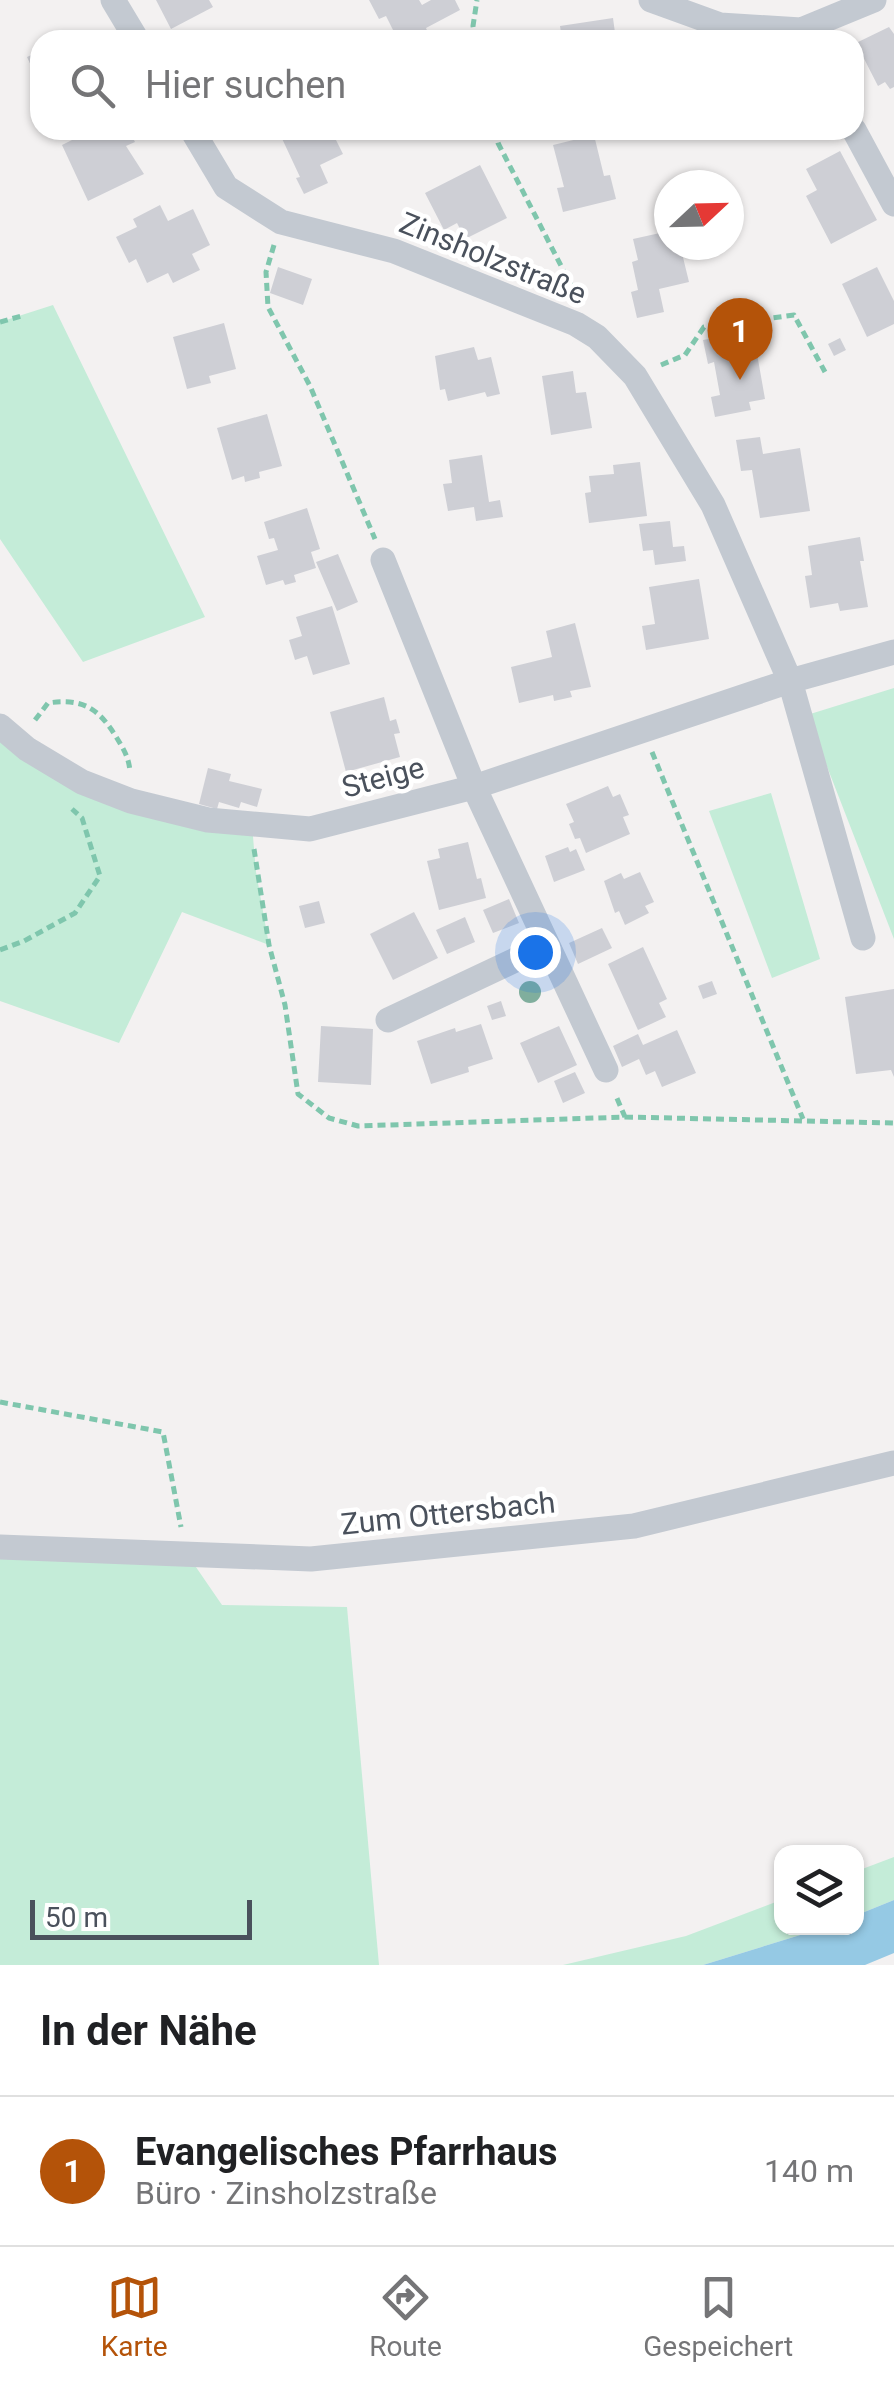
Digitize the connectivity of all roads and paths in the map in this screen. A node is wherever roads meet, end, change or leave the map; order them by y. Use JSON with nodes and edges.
{"nodes":[{"id":1,"x":113,"y":0,"type":"edge"},
{"id":2,"x":478,"y":0,"type":"edge"},
{"id":3,"x":651,"y":0,"type":"edge"},
{"id":4,"x":874,"y":0,"type":"edge"},
{"id":5,"x":132,"y":30,"type":"edge"},
{"id":6,"x":473,"y":30,"type":"edge"},
{"id":7,"x":762,"y":30,"type":"edge"},
{"id":8,"x":813,"y":30,"type":"edge"},
{"id":9,"x":198,"y":140,"type":"edge"},
{"id":10,"x":497,"y":140,"type":"edge"},
{"id":11,"x":859,"y":140,"type":"edge"},
{"id":12,"x":894,"y":204,"type":"edge"},
{"id":13,"x":281,"y":222,"type":"junction"},
{"id":14,"x":24,"y":315,"type":"dead end"},
{"id":15,"x":0,"y":322,"type":"edge"},
{"id":16,"x":576,"y":324,"type":"junction"},
{"id":17,"x":825,"y":372,"type":"dead end"},
{"id":18,"x":636,"y":376,"type":"junction"},
{"id":19,"x":384,"y":560,"type":"joint"},
{"id":20,"x":894,"y":652,"type":"edge"},
{"id":21,"x":790,"y":681,"type":"junction"},
{"id":22,"x":0,"y":726,"type":"edge"},
{"id":23,"x":643,"y":730,"type":"junction"},
{"id":24,"x":27,"y":748,"type":"junction"},
{"id":25,"x":474,"y":786,"type":"junction"},
{"id":26,"x":131,"y":801,"type":"junction"},
{"id":27,"x":68,"y":805,"type":"dead end"},
{"id":28,"x":252,"y":825,"type":"junction"},
{"id":29,"x":864,"y":938,"type":"dead end"},
{"id":30,"x":546,"y":946,"type":"junction"},
{"id":31,"x":0,"y":950,"type":"edge"},
{"id":32,"x":388,"y":1020,"type":"dead end"},
{"id":33,"x":606,"y":1070,"type":"joint"},
{"id":34,"x":624,"y":1118,"type":"junction"},
{"id":35,"x":803,"y":1120,"type":"junction"},
{"id":36,"x":894,"y":1124,"type":"edge"},
{"id":37,"x":0,"y":1402,"type":"edge"},
{"id":38,"x":894,"y":1462,"type":"edge"},
{"id":39,"x":0,"y":1547,"type":"edge"},
{"id":40,"x":187,"y":1554,"type":"junction"}],
"edges":[{"from":1,"to":5,"type":"street"},
{"from":2,"to":6,"type":"path"},
{"from":3,"to":7,"type":"street"},
{"from":4,"to":8,"type":"street"},
{"from":9,"to":13,"type":"street","name":"Zinsholzstraße"},
{"from":10,"to":16,"type":"path"},
{"from":11,"to":12,"type":"street"},
{"from":13,"to":16,"type":"street","name":"Zinsholzstraße"},
{"from":13,"to":19,"type":"path"},
{"from":14,"to":15,"type":"path"},
{"from":16,"to":18,"type":"street","name":"Zinsholzstraße"},
{"from":17,"to":18,"type":"path"},
{"from":18,"to":21,"type":"street","name":"Zinsholzstraße"},
{"from":19,"to":25,"type":"street"},
{"from":20,"to":21,"type":"street","name":"Steige"},
{"from":21,"to":23,"type":"street","name":"Steige"},
{"from":21,"to":29,"type":"street"},
{"from":22,"to":24,"type":"street","name":"Steige"},
{"from":23,"to":25,"type":"street","name":"Steige"},
{"from":23,"to":35,"type":"path"},
{"from":24,"to":26,"type":"street","name":"Steige"},
{"from":24,"to":26,"type":"path"},
{"from":25,"to":28,"type":"street","name":"Steige"},
{"from":25,"to":30,"type":"street"},
{"from":26,"to":28,"type":"street","name":"Steige"},
{"from":27,"to":31,"type":"path"},
{"from":28,"to":34,"type":"path"},
{"from":30,"to":32,"type":"street"},
{"from":30,"to":33,"type":"street"},
{"from":33,"to":34,"type":"path"},
{"from":34,"to":35,"type":"path"},
{"from":35,"to":36,"type":"path"},
{"from":37,"to":40,"type":"path"},
{"from":38,"to":40,"type":"street","name":"Zum Ottersbach"},
{"from":39,"to":40,"type":"street","name":"Zum Ottersbach"}]}
